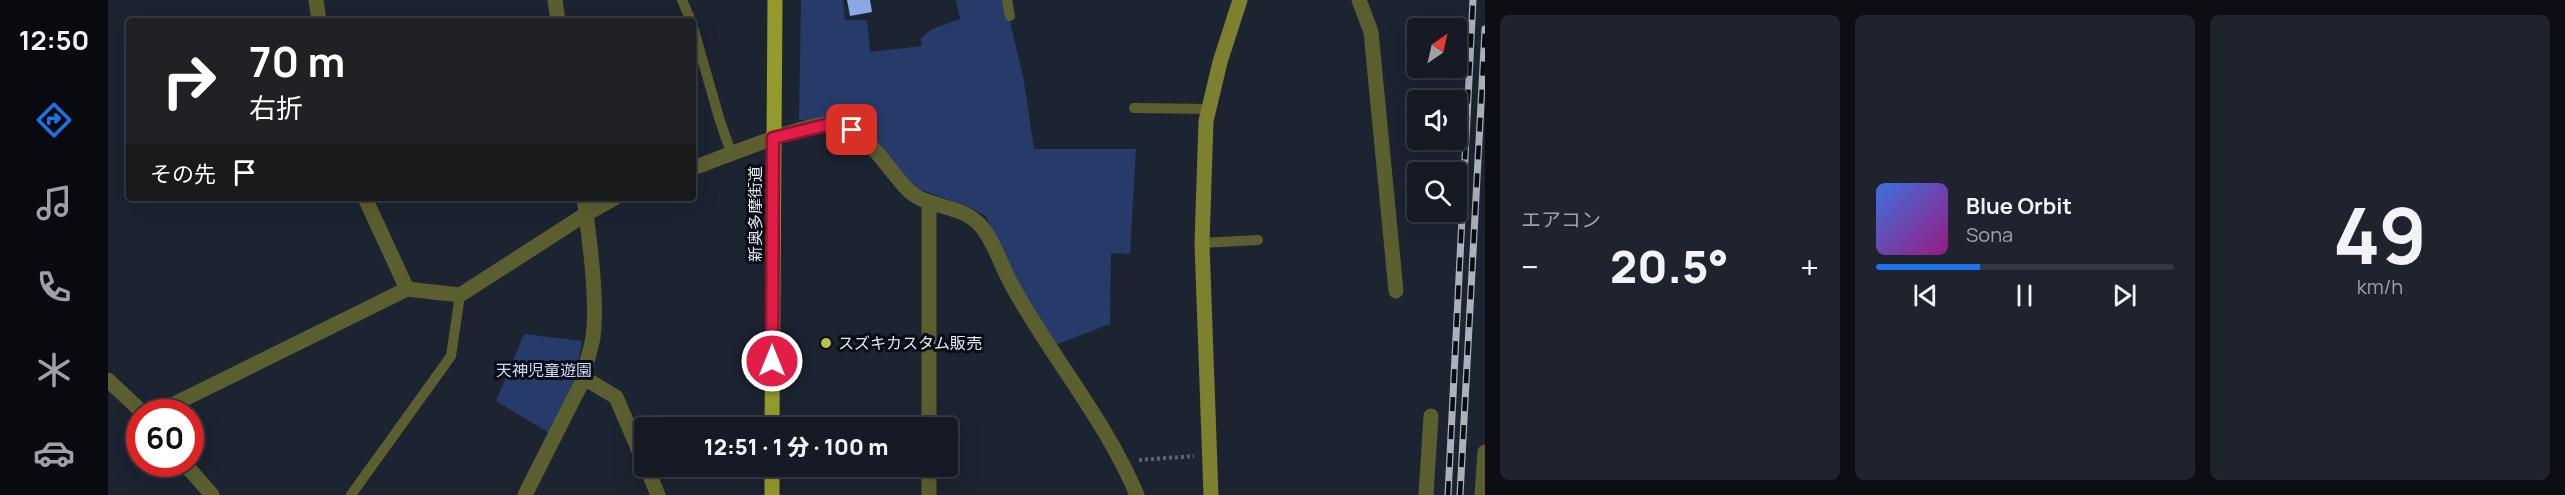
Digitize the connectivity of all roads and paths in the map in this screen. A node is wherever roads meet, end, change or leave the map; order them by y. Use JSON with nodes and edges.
{"nodes":[{"id":1,"x":316,"y":0,"type":"edge"},
{"id":2,"x":555,"y":0,"type":"edge"},
{"id":3,"x":682,"y":0,"type":"edge"},
{"id":4,"x":776,"y":0,"type":"edge"},
{"id":5,"x":1007,"y":0,"type":"edge"},
{"id":6,"x":1240,"y":0,"type":"edge"},
{"id":7,"x":1359,"y":0,"type":"edge"},
{"id":8,"x":1010,"y":16,"type":"dead end"},
{"id":9,"x":319,"y":18,"type":"edge"},
{"id":10,"x":558,"y":18,"type":"edge"},
{"id":11,"x":690,"y":18,"type":"edge"},
{"id":12,"x":696,"y":37,"type":"edge"},
{"id":13,"x":1134,"y":108,"type":"dead end"},
{"id":14,"x":1208,"y":109,"type":"junction"},
{"id":15,"x":773,"y":138,"type":"junction"},
{"id":16,"x":732,"y":155,"type":"junction"},
{"id":17,"x":696,"y":167,"type":"edge"},
{"id":18,"x":366,"y":201,"type":"edge"},
{"id":19,"x":584,"y":201,"type":"edge"},
{"id":20,"x":610,"y":201,"type":"edge"},
{"id":21,"x":929,"y":202,"type":"junction"},
{"id":22,"x":586,"y":214,"type":"junction"},
{"id":23,"x":1258,"y":240,"type":"dead end"},
{"id":24,"x":1202,"y":243,"type":"junction"},
{"id":25,"x":407,"y":289,"type":"junction"},
{"id":26,"x":1396,"y":291,"type":"dead end"},
{"id":27,"x":460,"y":295,"type":"junction"},
{"id":28,"x":584,"y":378,"type":"junction"},
{"id":29,"x":108,"y":380,"type":"edge"},
{"id":30,"x":128,"y":399,"type":"edge"},
{"id":31,"x":184,"y":399,"type":"edge"},
{"id":32,"x":1431,"y":416,"type":"dead end"},
{"id":33,"x":772,"y":417,"type":"edge"},
{"id":34,"x":929,"y":417,"type":"edge"},
{"id":35,"x":634,"y":440,"type":"edge"},
{"id":36,"x":1485,"y":452,"type":"edge"},
{"id":37,"x":1210,"y":455,"type":"junction"},
{"id":38,"x":1123,"y":461,"type":"junction"},
{"id":39,"x":196,"y":477,"type":"edge"},
{"id":40,"x":650,"y":477,"type":"edge"},
{"id":41,"x":772,"y":477,"type":"edge"},
{"id":42,"x":929,"y":477,"type":"edge"},
{"id":43,"x":212,"y":495,"type":"edge"},
{"id":44,"x":351,"y":495,"type":"edge"},
{"id":45,"x":525,"y":495,"type":"edge"},
{"id":46,"x":658,"y":495,"type":"edge"},
{"id":47,"x":772,"y":495,"type":"edge"},
{"id":48,"x":929,"y":495,"type":"edge"},
{"id":49,"x":1137,"y":495,"type":"edge"},
{"id":50,"x":1211,"y":495,"type":"edge"},
{"id":51,"x":1426,"y":495,"type":"edge"},
{"id":52,"x":1482,"y":495,"type":"edge"}],
"edges":[{"from":1,"to":9,"type":"street"},
{"from":2,"to":10,"type":"street"},
{"from":3,"to":11,"type":"lane"},
{"from":4,"to":15,"type":"main road","name":"新奥多摩街道"},
{"from":5,"to":8,"type":"lane"},
{"from":6,"to":14,"type":"street"},
{"from":7,"to":26,"type":"street"},
{"from":12,"to":16,"type":"lane"},
{"from":13,"to":14,"type":"lane"},
{"from":14,"to":24,"type":"street"},
{"from":15,"to":16,"type":"street"},
{"from":15,"to":21,"type":"street"},
{"from":15,"to":33,"type":"main road","name":"新奥多摩街道"},
{"from":16,"to":17,"type":"street"},
{"from":18,"to":25,"type":"street"},
{"from":19,"to":22,"type":"street"},
{"from":20,"to":22,"type":"street"},
{"from":21,"to":34,"type":"street"},
{"from":21,"to":38,"type":"street"},
{"from":22,"to":27,"type":"street"},
{"from":22,"to":28,"type":"street"},
{"from":23,"to":24,"type":"lane"},
{"from":24,"to":37,"type":"street"},
{"from":25,"to":27,"type":"street"},
{"from":25,"to":31,"type":"street"},
{"from":27,"to":44,"type":"lane"},
{"from":28,"to":35,"type":"street"},
{"from":28,"to":45,"type":"street"},
{"from":29,"to":30,"type":"street"},
{"from":32,"to":51,"type":"street"},
{"from":36,"to":52,"type":"street"},
{"from":37,"to":38,"type":"path"},
{"from":37,"to":50,"type":"street"},
{"from":38,"to":49,"type":"street"},
{"from":39,"to":43,"type":"street"},
{"from":40,"to":46,"type":"street"},
{"from":41,"to":47,"type":"main road"},
{"from":42,"to":48,"type":"street"}]}
